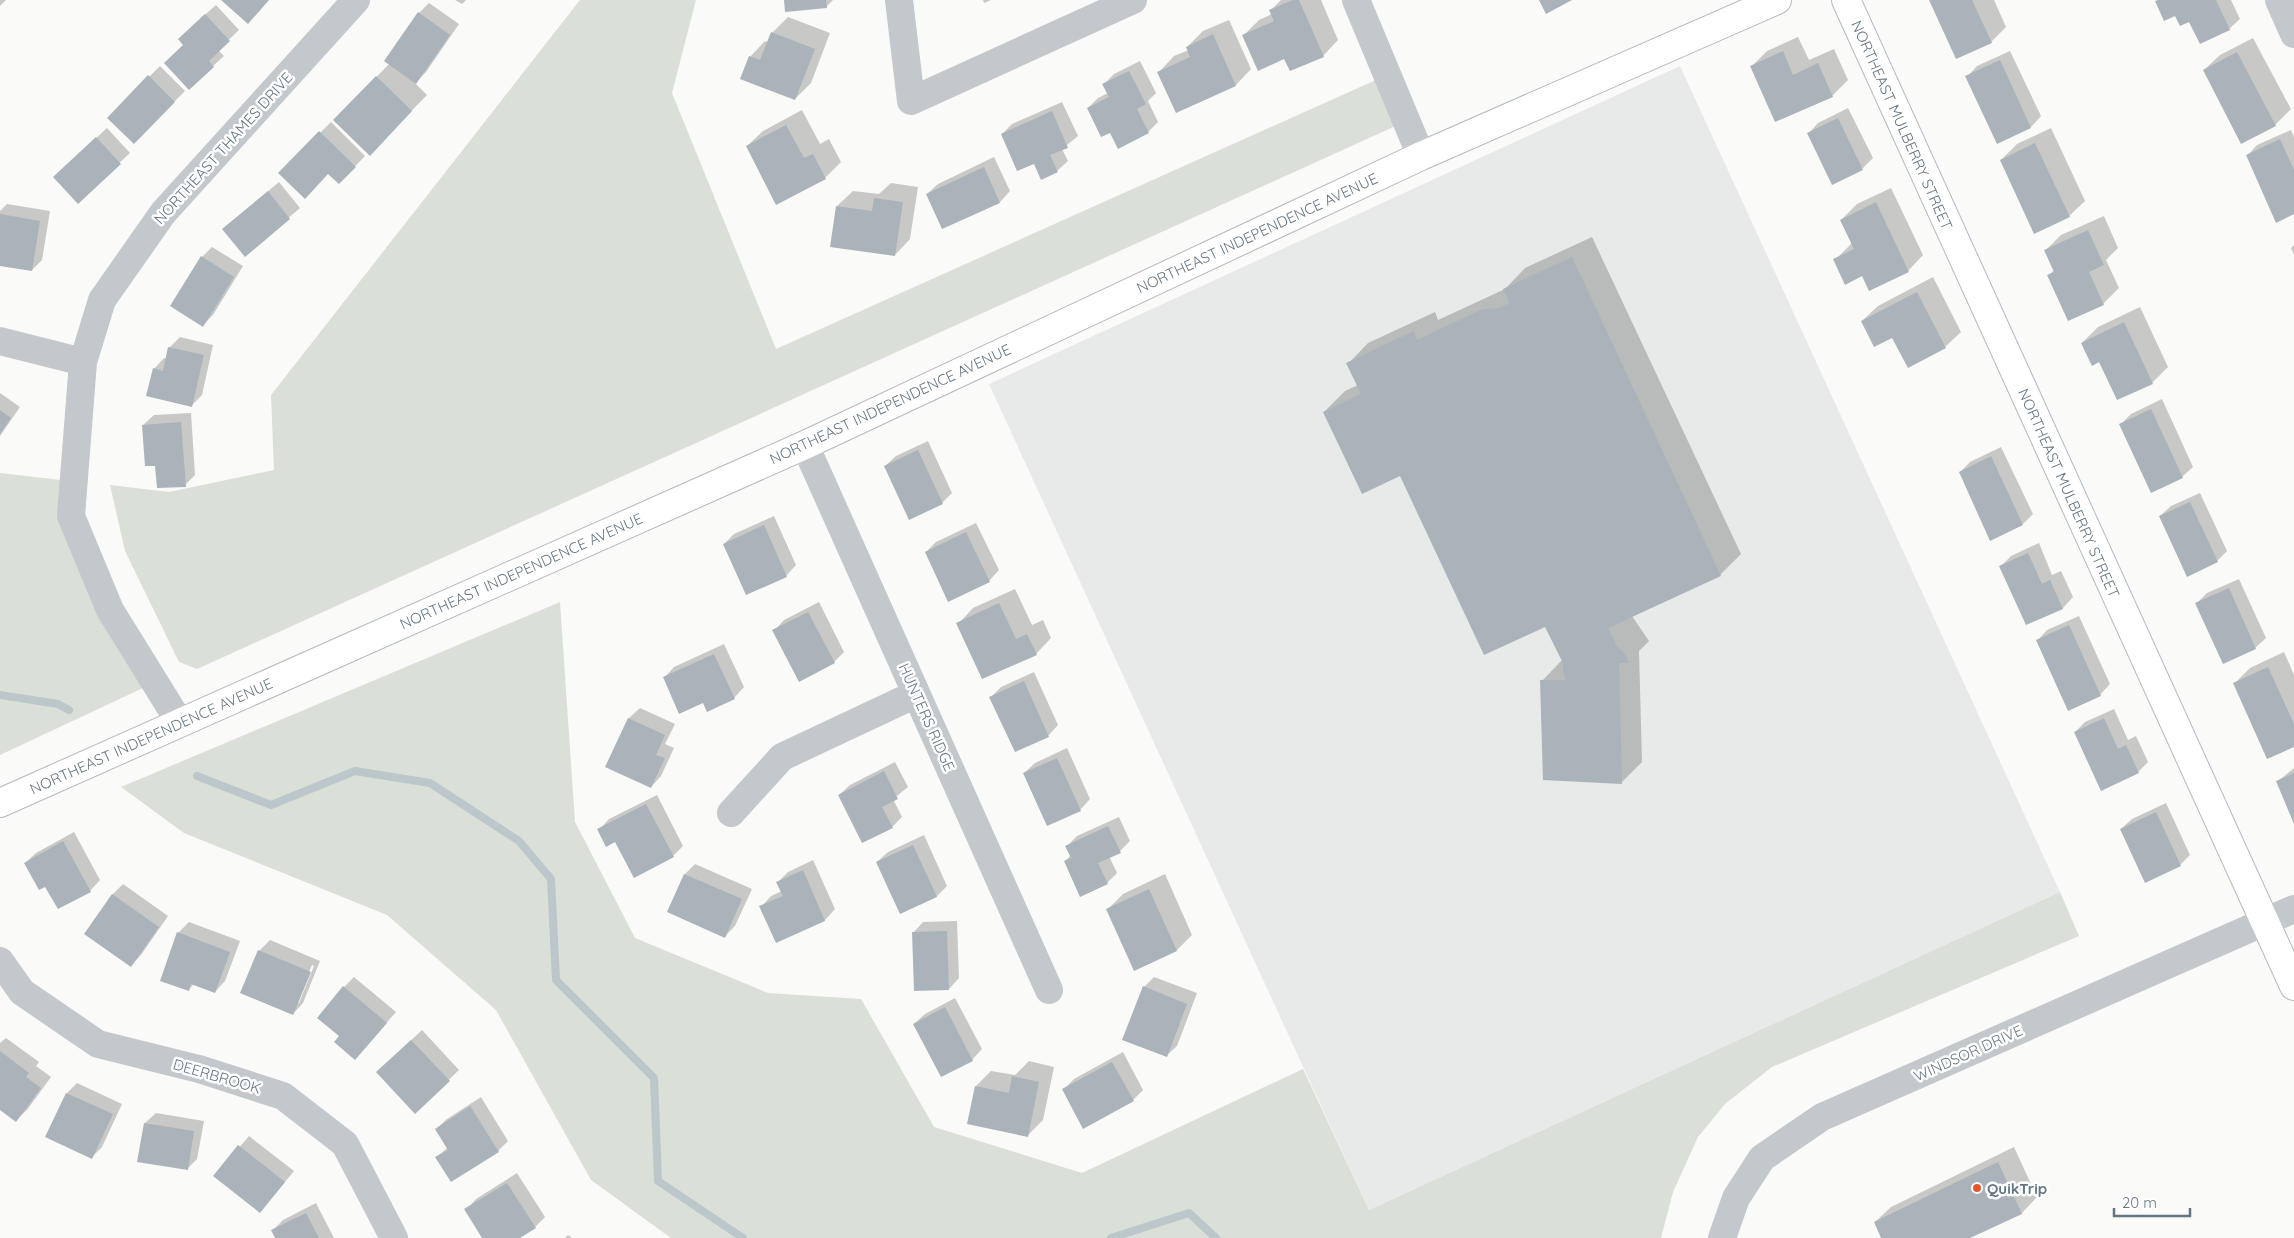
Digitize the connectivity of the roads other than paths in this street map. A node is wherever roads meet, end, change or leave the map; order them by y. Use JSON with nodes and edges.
{"nodes":[{"id":1,"x":356,"y":0,"type":"edge"},
{"id":2,"x":899,"y":0,"type":"edge"},
{"id":3,"x":1133,"y":0,"type":"edge"},
{"id":4,"x":1356,"y":0,"type":"edge"},
{"id":5,"x":1777,"y":0,"type":"edge"},
{"id":6,"x":1846,"y":0,"type":"edge"},
{"id":7,"x":2279,"y":0,"type":"edge"},
{"id":8,"x":2294,"y":34,"type":"edge"},
{"id":9,"x":1421,"y":156,"type":"junction"},
{"id":10,"x":0,"y":341,"type":"edge"},
{"id":11,"x":83,"y":362,"type":"junction"},
{"id":12,"x":805,"y":445,"type":"junction"},
{"id":13,"x":916,"y":694,"type":"junction"},
{"id":14,"x":180,"y":723,"type":"junction"},
{"id":15,"x":0,"y":803,"type":"edge"},
{"id":16,"x":731,"y":813,"type":"dead end"},
{"id":17,"x":2294,"y":909,"type":"edge"},
{"id":18,"x":2264,"y":923,"type":"junction"},
{"id":19,"x":0,"y":962,"type":"edge"},
{"id":20,"x":2294,"y":986,"type":"edge"},
{"id":21,"x":1048,"y":990,"type":"dead end"},
{"id":22,"x":394,"y":1238,"type":"edge"},
{"id":23,"x":1722,"y":1238,"type":"edge"}],
"edges":[{"from":1,"to":11,"type":"street","name":"NORTHEAST THAMES DRIVE"},
{"from":2,"to":3,"type":"street"},
{"from":4,"to":9,"type":"street"},
{"from":5,"to":9,"type":"street","name":"NORTHEAST INDEPENDENCE AVENUE"},
{"from":6,"to":18,"type":"street","name":"NORTHEAST MULBERRY STREET"},
{"from":7,"to":8,"type":"street"},
{"from":9,"to":12,"type":"street","name":"NORTHEAST INDEPENDENCE AVENUE"},
{"from":10,"to":11,"type":"street"},
{"from":11,"to":14,"type":"street","name":"NORTHEAST THAMES DRIVE"},
{"from":12,"to":13,"type":"street","name":"HUNTERS RIDGE"},
{"from":12,"to":14,"type":"street","name":"NORTHEAST INDEPENDENCE AVENUE"},
{"from":13,"to":16,"type":"street"},
{"from":13,"to":21,"type":"street","name":"HUNTERS RIDGE"},
{"from":14,"to":15,"type":"street","name":"NORTHEAST INDEPENDENCE AVENUE"},
{"from":17,"to":18,"type":"street","name":"WINDSOR DRIVE"},
{"from":18,"to":20,"type":"street","name":"NORTHEAST MULBERRY STREET"},
{"from":18,"to":23,"type":"street","name":"WINDSOR DRIVE"},
{"from":19,"to":22,"type":"street","name":"DEERBROOK"}]}
